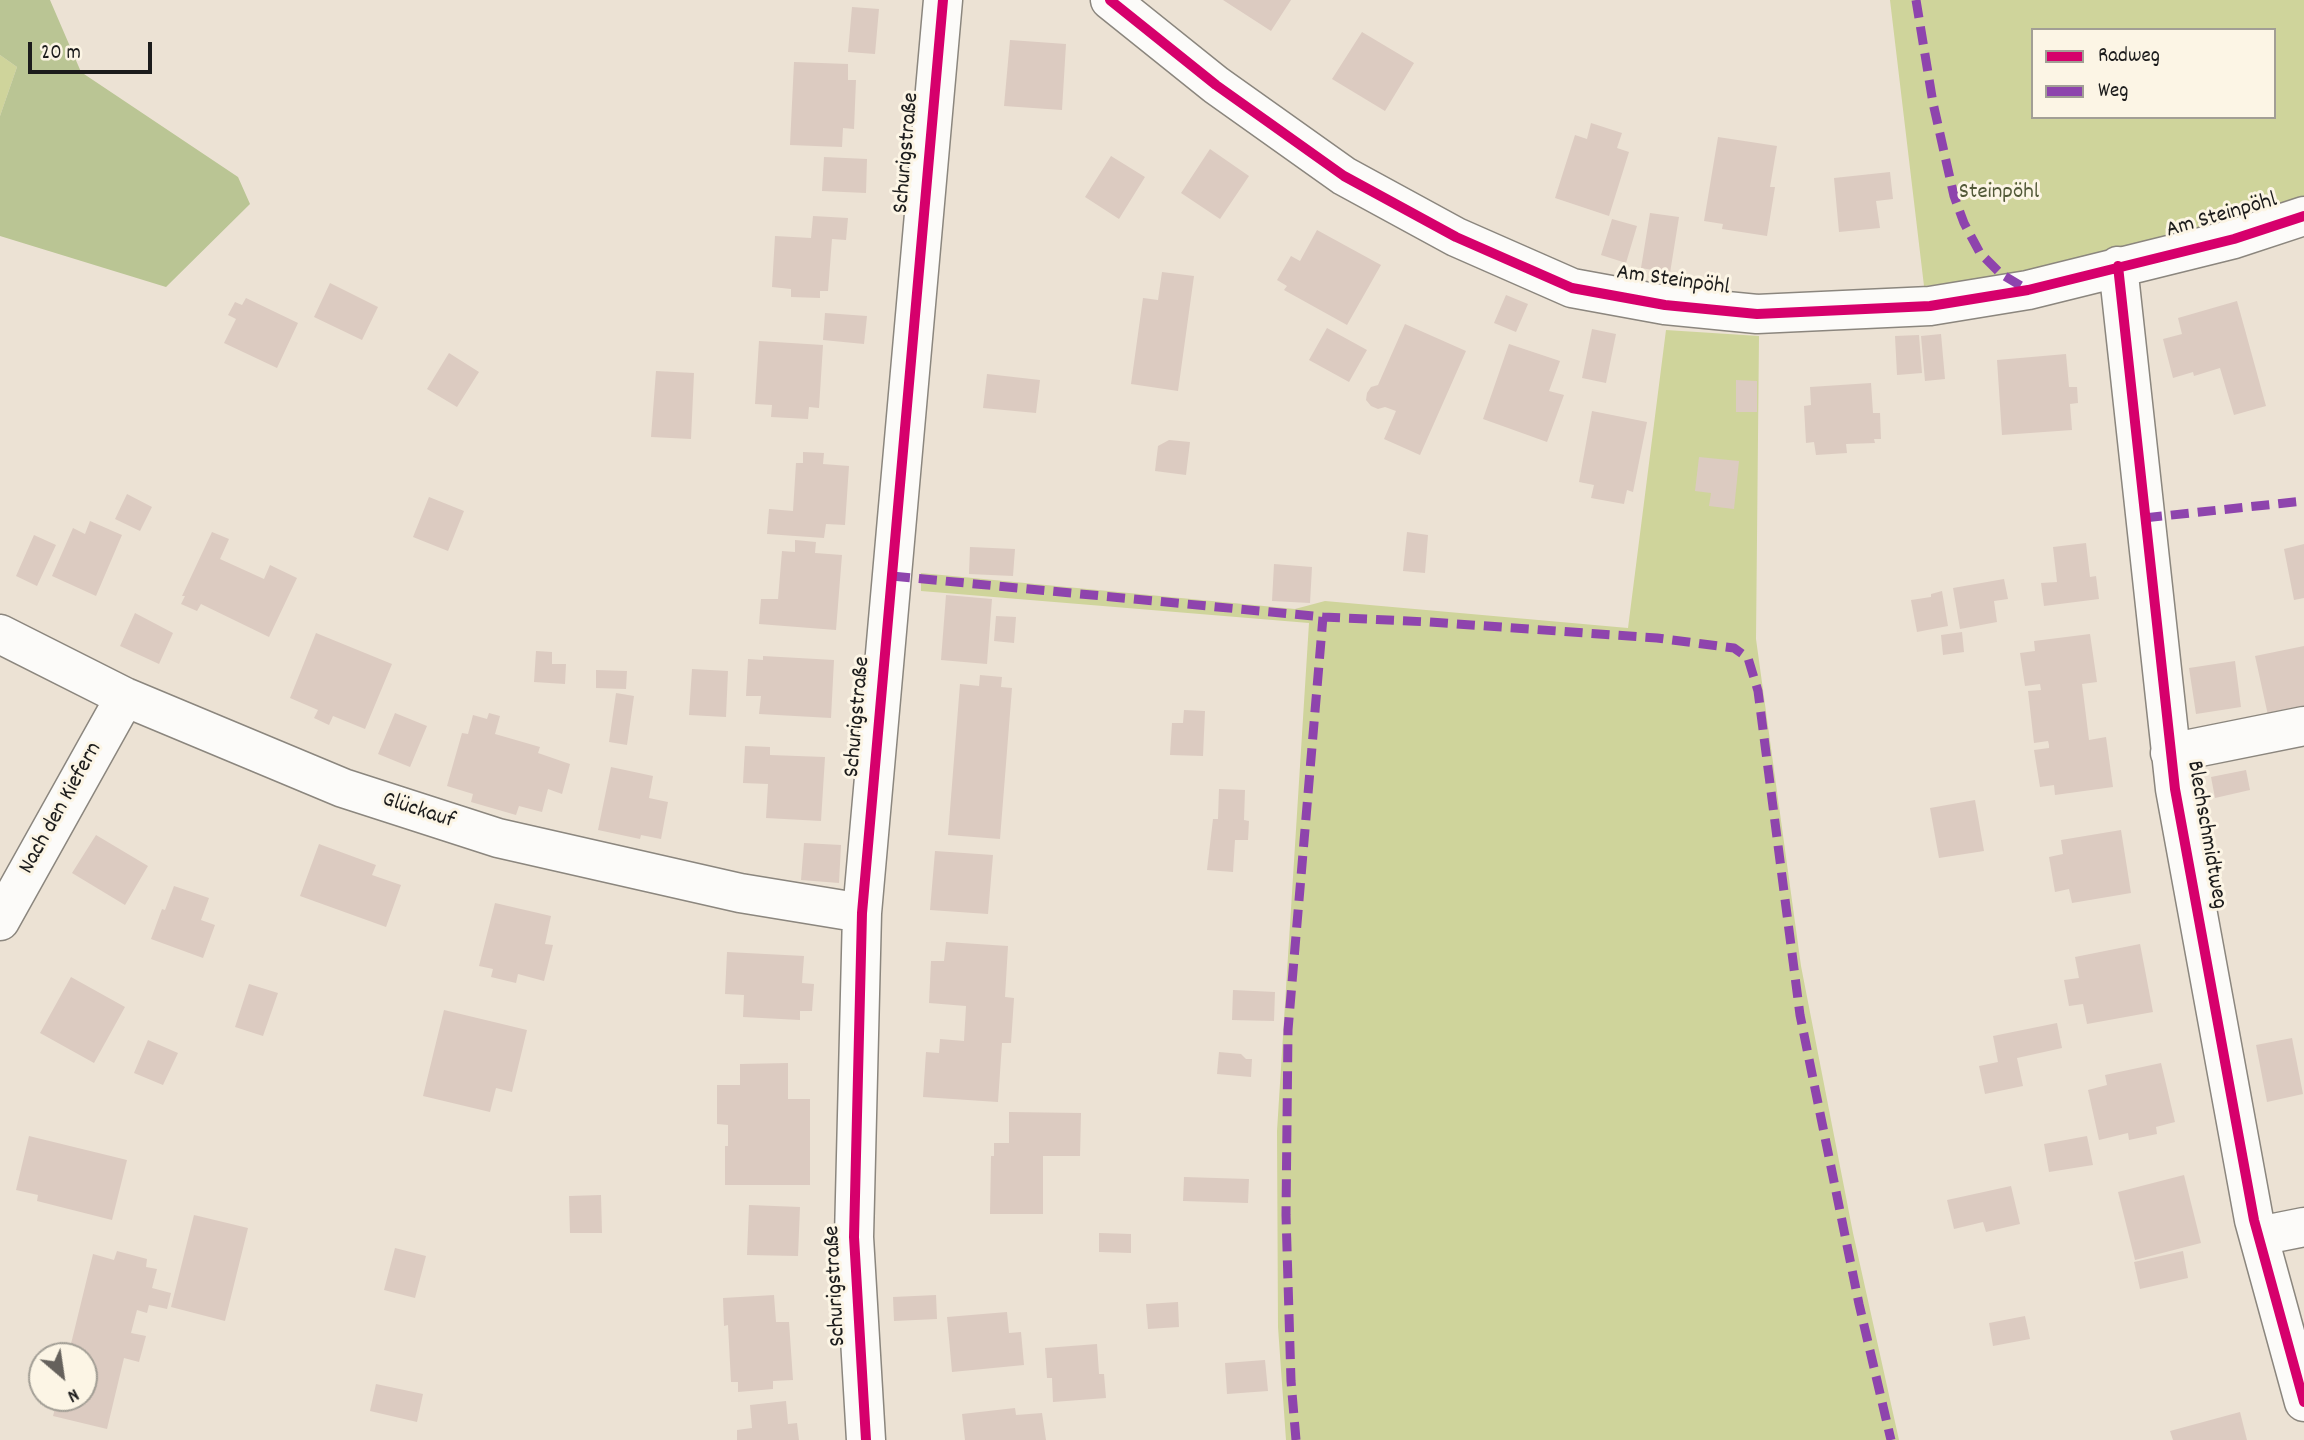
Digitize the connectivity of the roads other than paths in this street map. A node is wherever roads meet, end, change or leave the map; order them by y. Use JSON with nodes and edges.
{"nodes":[{"id":1,"x":943,"y":0,"type":"edge"},
{"id":2,"x":1110,"y":0,"type":"edge"},
{"id":3,"x":2304,"y":216,"type":"edge"},
{"id":4,"x":2118,"y":266,"type":"junction"},
{"id":5,"x":0,"y":634,"type":"edge"},
{"id":6,"x":125,"y":698,"type":"junction"},
{"id":7,"x":2304,"y":726,"type":"edge"},
{"id":8,"x":2170,"y":753,"type":"junction"},
{"id":9,"x":862,"y":913,"type":"junction"},
{"id":10,"x":0,"y":921,"type":"edge"},
{"id":11,"x":2304,"y":1227,"type":"edge"},
{"id":12,"x":2259,"y":1236,"type":"junction"},
{"id":13,"x":2304,"y":1402,"type":"edge"},
{"id":14,"x":866,"y":1440,"type":"edge"}],
"edges":[{"from":1,"to":9,"type":"street","name":"Schurigstraße"},
{"from":2,"to":4,"type":"street","name":"Am Steinpöhl"},
{"from":3,"to":4,"type":"street","name":"Am Steinpöhl"},
{"from":4,"to":8,"type":"street","name":"Blechschmidtweg"},
{"from":5,"to":6,"type":"street","name":"Glückauf"},
{"from":6,"to":9,"type":"street","name":"Glückauf"},
{"from":6,"to":10,"type":"street","name":"Nach den Kiefern"},
{"from":7,"to":8,"type":"street","name":"Blechschmidtweg"},
{"from":8,"to":12,"type":"street","name":"Blechschmidtweg"},
{"from":9,"to":14,"type":"street","name":"Schurigstraße"},
{"from":11,"to":12,"type":"street"},
{"from":12,"to":13,"type":"street","name":"Blechschmidtweg"}]}
